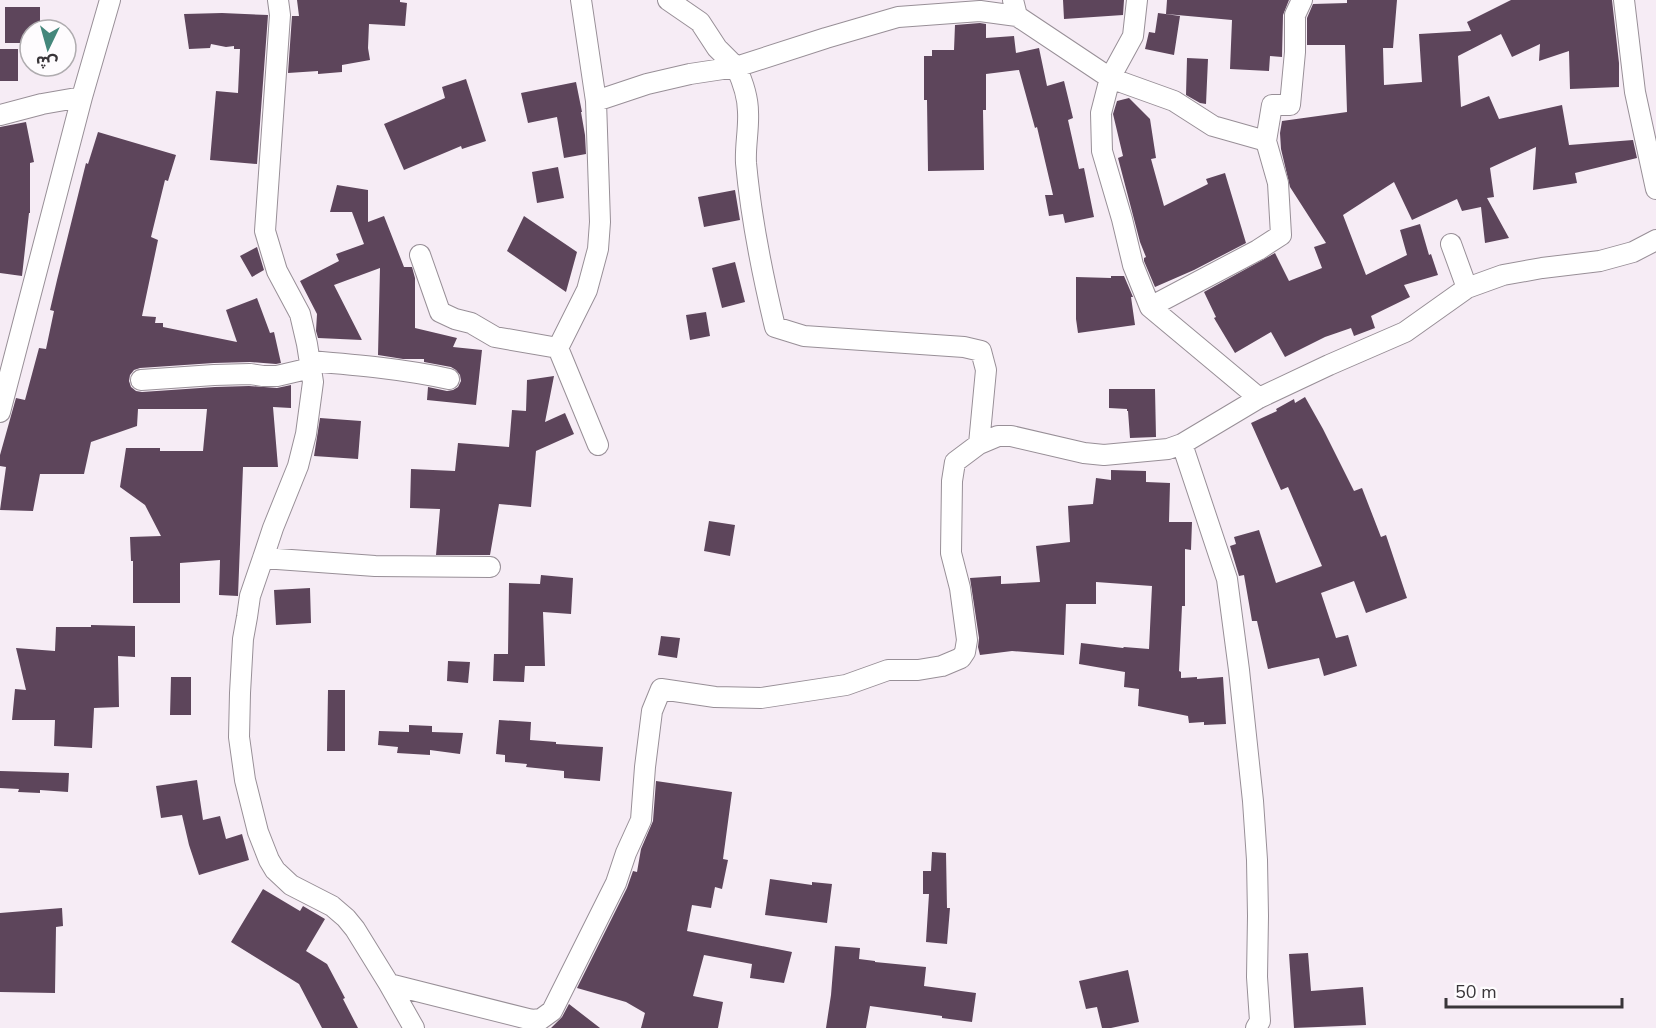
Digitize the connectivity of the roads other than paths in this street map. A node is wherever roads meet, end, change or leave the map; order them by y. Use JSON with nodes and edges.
{"nodes":[{"id":1,"x":110,"y":0,"type":"edge"},
{"id":2,"x":278,"y":0,"type":"edge"},
{"id":3,"x":582,"y":0,"type":"edge"},
{"id":4,"x":668,"y":0,"type":"edge"},
{"id":5,"x":1137,"y":0,"type":"edge"},
{"id":6,"x":1302,"y":0,"type":"edge"},
{"id":7,"x":1624,"y":0,"type":"edge"},
{"id":8,"x":1015,"y":8,"type":"edge"},
{"id":9,"x":736,"y":67,"type":"junction"},
{"id":10,"x":1110,"y":78,"type":"junction"},
{"id":11,"x":82,"y":97,"type":"junction"},
{"id":12,"x":596,"y":102,"type":"junction"},
{"id":13,"x":0,"y":115,"type":"edge"},
{"id":14,"x":1266,"y":141,"type":"junction"},
{"id":15,"x":1656,"y":189,"type":"edge"},
{"id":16,"x":1656,"y":240,"type":"edge"},
{"id":17,"x":1451,"y":244,"type":"dead end"},
{"id":18,"x":420,"y":255,"type":"dead end"},
{"id":19,"x":1467,"y":288,"type":"junction"},
{"id":20,"x":1150,"y":307,"type":"junction"},
{"id":21,"x":558,"y":348,"type":"junction"},
{"id":22,"x":311,"y":364,"type":"junction"},
{"id":23,"x":5,"y":369,"type":"edge"},
{"id":24,"x":449,"y":379,"type":"dead end"},
{"id":25,"x":141,"y":380,"type":"dead end"},
{"id":26,"x":1259,"y":398,"type":"junction"},
{"id":27,"x":0,"y":412,"type":"edge"},
{"id":28,"x":979,"y":444,"type":"junction"},
{"id":29,"x":1182,"y":444,"type":"junction"},
{"id":30,"x":597,"y":445,"type":"dead end"},
{"id":31,"x":263,"y":558,"type":"junction"},
{"id":32,"x":490,"y":567,"type":"dead end"},
{"id":33,"x":389,"y":984,"type":"junction"},
{"id":34,"x":414,"y":1028,"type":"edge"},
{"id":35,"x":1256,"y":1028,"type":"edge"}],
"edges":[{"from":1,"to":11,"type":"street"},
{"from":2,"to":22,"type":"street"},
{"from":3,"to":12,"type":"street"},
{"from":4,"to":9,"type":"street"},
{"from":5,"to":10,"type":"street"},
{"from":6,"to":14,"type":"street"},
{"from":7,"to":15,"type":"street"},
{"from":8,"to":9,"type":"street"},
{"from":8,"to":10,"type":"street"},
{"from":9,"to":12,"type":"street"},
{"from":9,"to":28,"type":"street"},
{"from":10,"to":14,"type":"street"},
{"from":10,"to":20,"type":"street"},
{"from":11,"to":13,"type":"street"},
{"from":11,"to":23,"type":"street"},
{"from":12,"to":21,"type":"street"},
{"from":14,"to":20,"type":"street"},
{"from":16,"to":19,"type":"street"},
{"from":17,"to":19,"type":"street"},
{"from":18,"to":21,"type":"street"},
{"from":19,"to":26,"type":"street"},
{"from":20,"to":26,"type":"street"},
{"from":21,"to":30,"type":"street"},
{"from":22,"to":24,"type":"street"},
{"from":22,"to":25,"type":"street"},
{"from":22,"to":31,"type":"street"},
{"from":23,"to":27,"type":"street"},
{"from":26,"to":29,"type":"street"},
{"from":28,"to":29,"type":"street"},
{"from":28,"to":33,"type":"street"},
{"from":29,"to":35,"type":"street"},
{"from":31,"to":32,"type":"street"},
{"from":31,"to":33,"type":"street"},
{"from":33,"to":34,"type":"street"}]}
